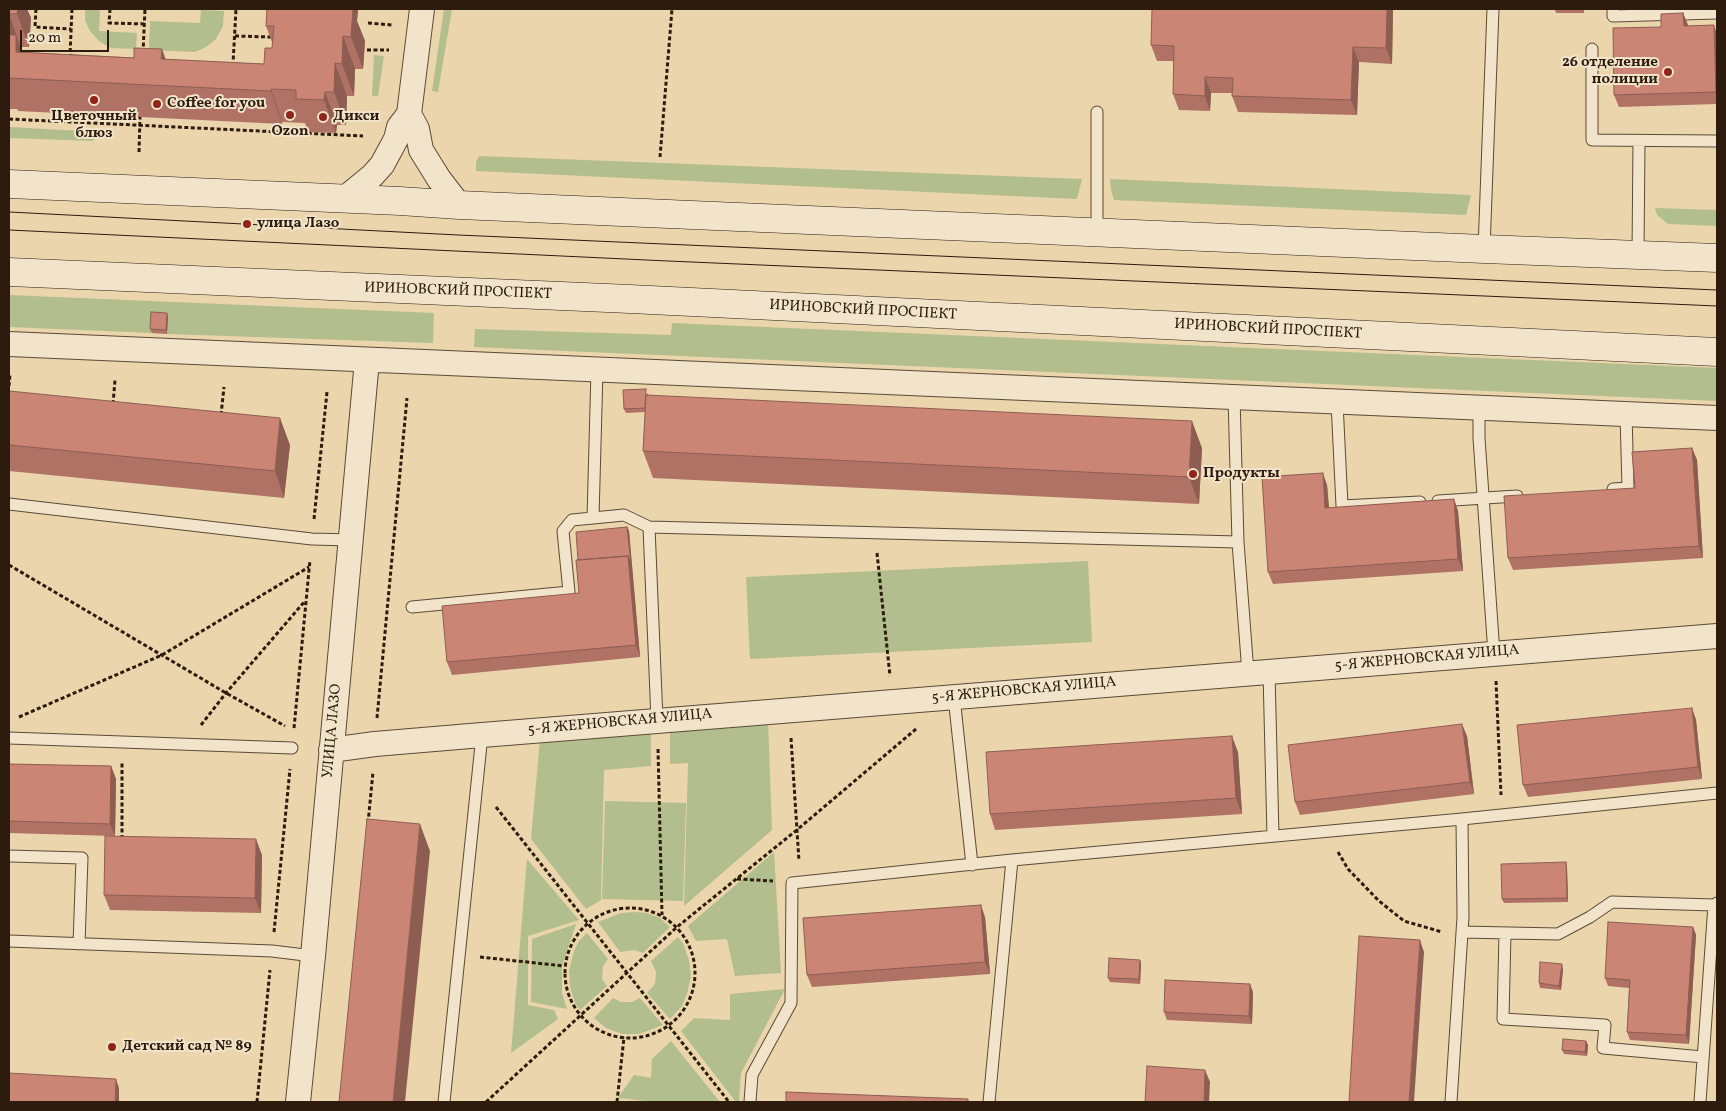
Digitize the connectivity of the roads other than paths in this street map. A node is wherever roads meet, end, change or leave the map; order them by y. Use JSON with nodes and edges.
{"nodes":[{"id":1,"x":422,"y":9,"type":"edge"},
{"id":2,"x":1493,"y":9,"type":"edge"},
{"id":3,"x":1613,"y":9,"type":"edge"},
{"id":4,"x":1717,"y":13,"type":"edge"},
{"id":5,"x":1592,"y":49,"type":"dead end"},
{"id":6,"x":1097,"y":112,"type":"dead end"},
{"id":7,"x":409,"y":114,"type":"junction"},
{"id":8,"x":1640,"y":141,"type":"junction"},
{"id":9,"x":1717,"y":141,"type":"edge"},
{"id":10,"x":9,"y":184,"type":"edge"},
{"id":11,"x":344,"y":199,"type":"junction"},
{"id":12,"x":460,"y":205,"type":"junction"},
{"id":13,"x":1097,"y":232,"type":"junction"},
{"id":14,"x":1484,"y":249,"type":"junction"},
{"id":15,"x":1638,"y":255,"type":"junction"},
{"id":16,"x":1717,"y":258,"type":"edge"},
{"id":17,"x":9,"y":272,"type":"edge"},
{"id":18,"x":9,"y":344,"type":"edge"},
{"id":19,"x":1717,"y":352,"type":"edge"},
{"id":20,"x":367,"y":360,"type":"junction"},
{"id":21,"x":597,"y":370,"type":"junction"},
{"id":22,"x":1234,"y":397,"type":"junction"},
{"id":23,"x":1337,"y":402,"type":"junction"},
{"id":24,"x":1479,"y":408,"type":"junction"},
{"id":25,"x":1626,"y":414,"type":"junction"},
{"id":26,"x":1717,"y":418,"type":"edge"},
{"id":27,"x":1599,"y":490,"type":"edge"},
{"id":28,"x":1531,"y":495,"type":"edge"},
{"id":29,"x":1483,"y":498,"type":"junction"},
{"id":30,"x":9,"y":504,"type":"edge"},
{"id":31,"x":593,"y":518,"type":"junction"},
{"id":32,"x":649,"y":526,"type":"junction"},
{"id":33,"x":351,"y":540,"type":"junction"},
{"id":34,"x":1238,"y":542,"type":"junction"},
{"id":35,"x":412,"y":607,"type":"dead end"},
{"id":36,"x":1717,"y":636,"type":"edge"},
{"id":37,"x":1494,"y":654,"type":"junction"},
{"id":38,"x":1259,"y":672,"type":"junction"},
{"id":39,"x":954,"y":697,"type":"junction"},
{"id":40,"x":657,"y":720,"type":"junction"},
{"id":41,"x":482,"y":734,"type":"junction"},
{"id":42,"x":9,"y":738,"type":"edge"},
{"id":43,"x":292,"y":748,"type":"dead end"},
{"id":44,"x":331,"y":750,"type":"junction"},
{"id":45,"x":1717,"y":793,"type":"edge"},
{"id":46,"x":1462,"y":819,"type":"junction"},
{"id":47,"x":1273,"y":836,"type":"junction"},
{"id":48,"x":9,"y":856,"type":"edge"},
{"id":49,"x":1012,"y":860,"type":"junction"},
{"id":50,"x":972,"y":865,"type":"junction"},
{"id":51,"x":1715,"y":904,"type":"edge"},
{"id":52,"x":1505,"y":933,"type":"junction"},
{"id":53,"x":1462,"y":935,"type":"junction"},
{"id":54,"x":9,"y":941,"type":"edge"},
{"id":55,"x":79,"y":944,"type":"junction"},
{"id":56,"x":313,"y":956,"type":"junction"},
{"id":57,"x":1703,"y":1057,"type":"junction"},
{"id":58,"x":298,"y":1102,"type":"edge"},
{"id":59,"x":444,"y":1102,"type":"edge"},
{"id":60,"x":750,"y":1102,"type":"edge"},
{"id":61,"x":989,"y":1102,"type":"edge"},
{"id":62,"x":1450,"y":1102,"type":"edge"},
{"id":63,"x":1700,"y":1102,"type":"edge"}],
"edges":[{"from":1,"to":7,"type":"street"},
{"from":2,"to":14,"type":"lane"},
{"from":3,"to":4,"type":"lane"},
{"from":5,"to":8,"type":"lane"},
{"from":6,"to":13,"type":"lane"},
{"from":7,"to":11,"type":"street"},
{"from":7,"to":12,"type":"street"},
{"from":8,"to":9,"type":"lane"},
{"from":8,"to":15,"type":"lane"},
{"from":10,"to":11,"type":"main road"},
{"from":11,"to":12,"type":"main road"},
{"from":12,"to":13,"type":"main road"},
{"from":13,"to":14,"type":"main road"},
{"from":14,"to":15,"type":"main road"},
{"from":15,"to":16,"type":"main road"},
{"from":17,"to":19,"type":"main road","name":"ИРИНОВСКИЙ ПРОСПЕКТ"},
{"from":18,"to":20,"type":"street"},
{"from":20,"to":21,"type":"street"},
{"from":20,"to":33,"type":"street","name":"УЛИЦА ЛАЗО"},
{"from":21,"to":22,"type":"street"},
{"from":21,"to":31,"type":"lane"},
{"from":22,"to":23,"type":"street"},
{"from":22,"to":34,"type":"lane"},
{"from":23,"to":24,"type":"street"},
{"from":23,"to":29,"type":"lane"},
{"from":24,"to":25,"type":"street"},
{"from":24,"to":29,"type":"lane"},
{"from":25,"to":26,"type":"street"},
{"from":25,"to":27,"type":"lane"},
{"from":28,"to":29,"type":"lane"},
{"from":29,"to":37,"type":"lane"},
{"from":30,"to":33,"type":"lane"},
{"from":31,"to":32,"type":"lane"},
{"from":31,"to":35,"type":"lane"},
{"from":32,"to":34,"type":"lane"},
{"from":32,"to":40,"type":"lane"},
{"from":33,"to":44,"type":"street","name":"УЛИЦА ЛАЗО"},
{"from":34,"to":38,"type":"lane"},
{"from":36,"to":37,"type":"street","name":"5-Я ЖЕРНОВСКАЯ УЛИЦА"},
{"from":37,"to":38,"type":"street","name":"5-Я ЖЕРНОВСКАЯ УЛИЦА"},
{"from":38,"to":39,"type":"street","name":"5-Я ЖЕРНОВСКАЯ УЛИЦА"},
{"from":38,"to":47,"type":"lane"},
{"from":39,"to":40,"type":"street","name":"5-Я ЖЕРНОВСКАЯ УЛИЦА"},
{"from":39,"to":50,"type":"lane"},
{"from":40,"to":41,"type":"street","name":"5-Я ЖЕРНОВСКАЯ УЛИЦА"},
{"from":41,"to":44,"type":"street","name":"5-Я ЖЕРНОВСКАЯ УЛИЦА"},
{"from":41,"to":59,"type":"lane"},
{"from":42,"to":43,"type":"lane"},
{"from":44,"to":56,"type":"street","name":"УЛИЦА ЛАЗО"},
{"from":45,"to":46,"type":"lane"},
{"from":46,"to":47,"type":"lane"},
{"from":46,"to":53,"type":"lane"},
{"from":47,"to":49,"type":"lane"},
{"from":48,"to":55,"type":"lane"},
{"from":49,"to":50,"type":"lane"},
{"from":49,"to":61,"type":"lane"},
{"from":50,"to":60,"type":"lane"},
{"from":51,"to":52,"type":"lane"},
{"from":51,"to":57,"type":"lane"},
{"from":52,"to":53,"type":"lane"},
{"from":52,"to":57,"type":"lane"},
{"from":53,"to":62,"type":"lane"},
{"from":54,"to":55,"type":"lane"},
{"from":55,"to":56,"type":"lane"},
{"from":56,"to":58,"type":"street","name":"УЛИЦА ЛАЗО"},
{"from":57,"to":63,"type":"lane"}]}
